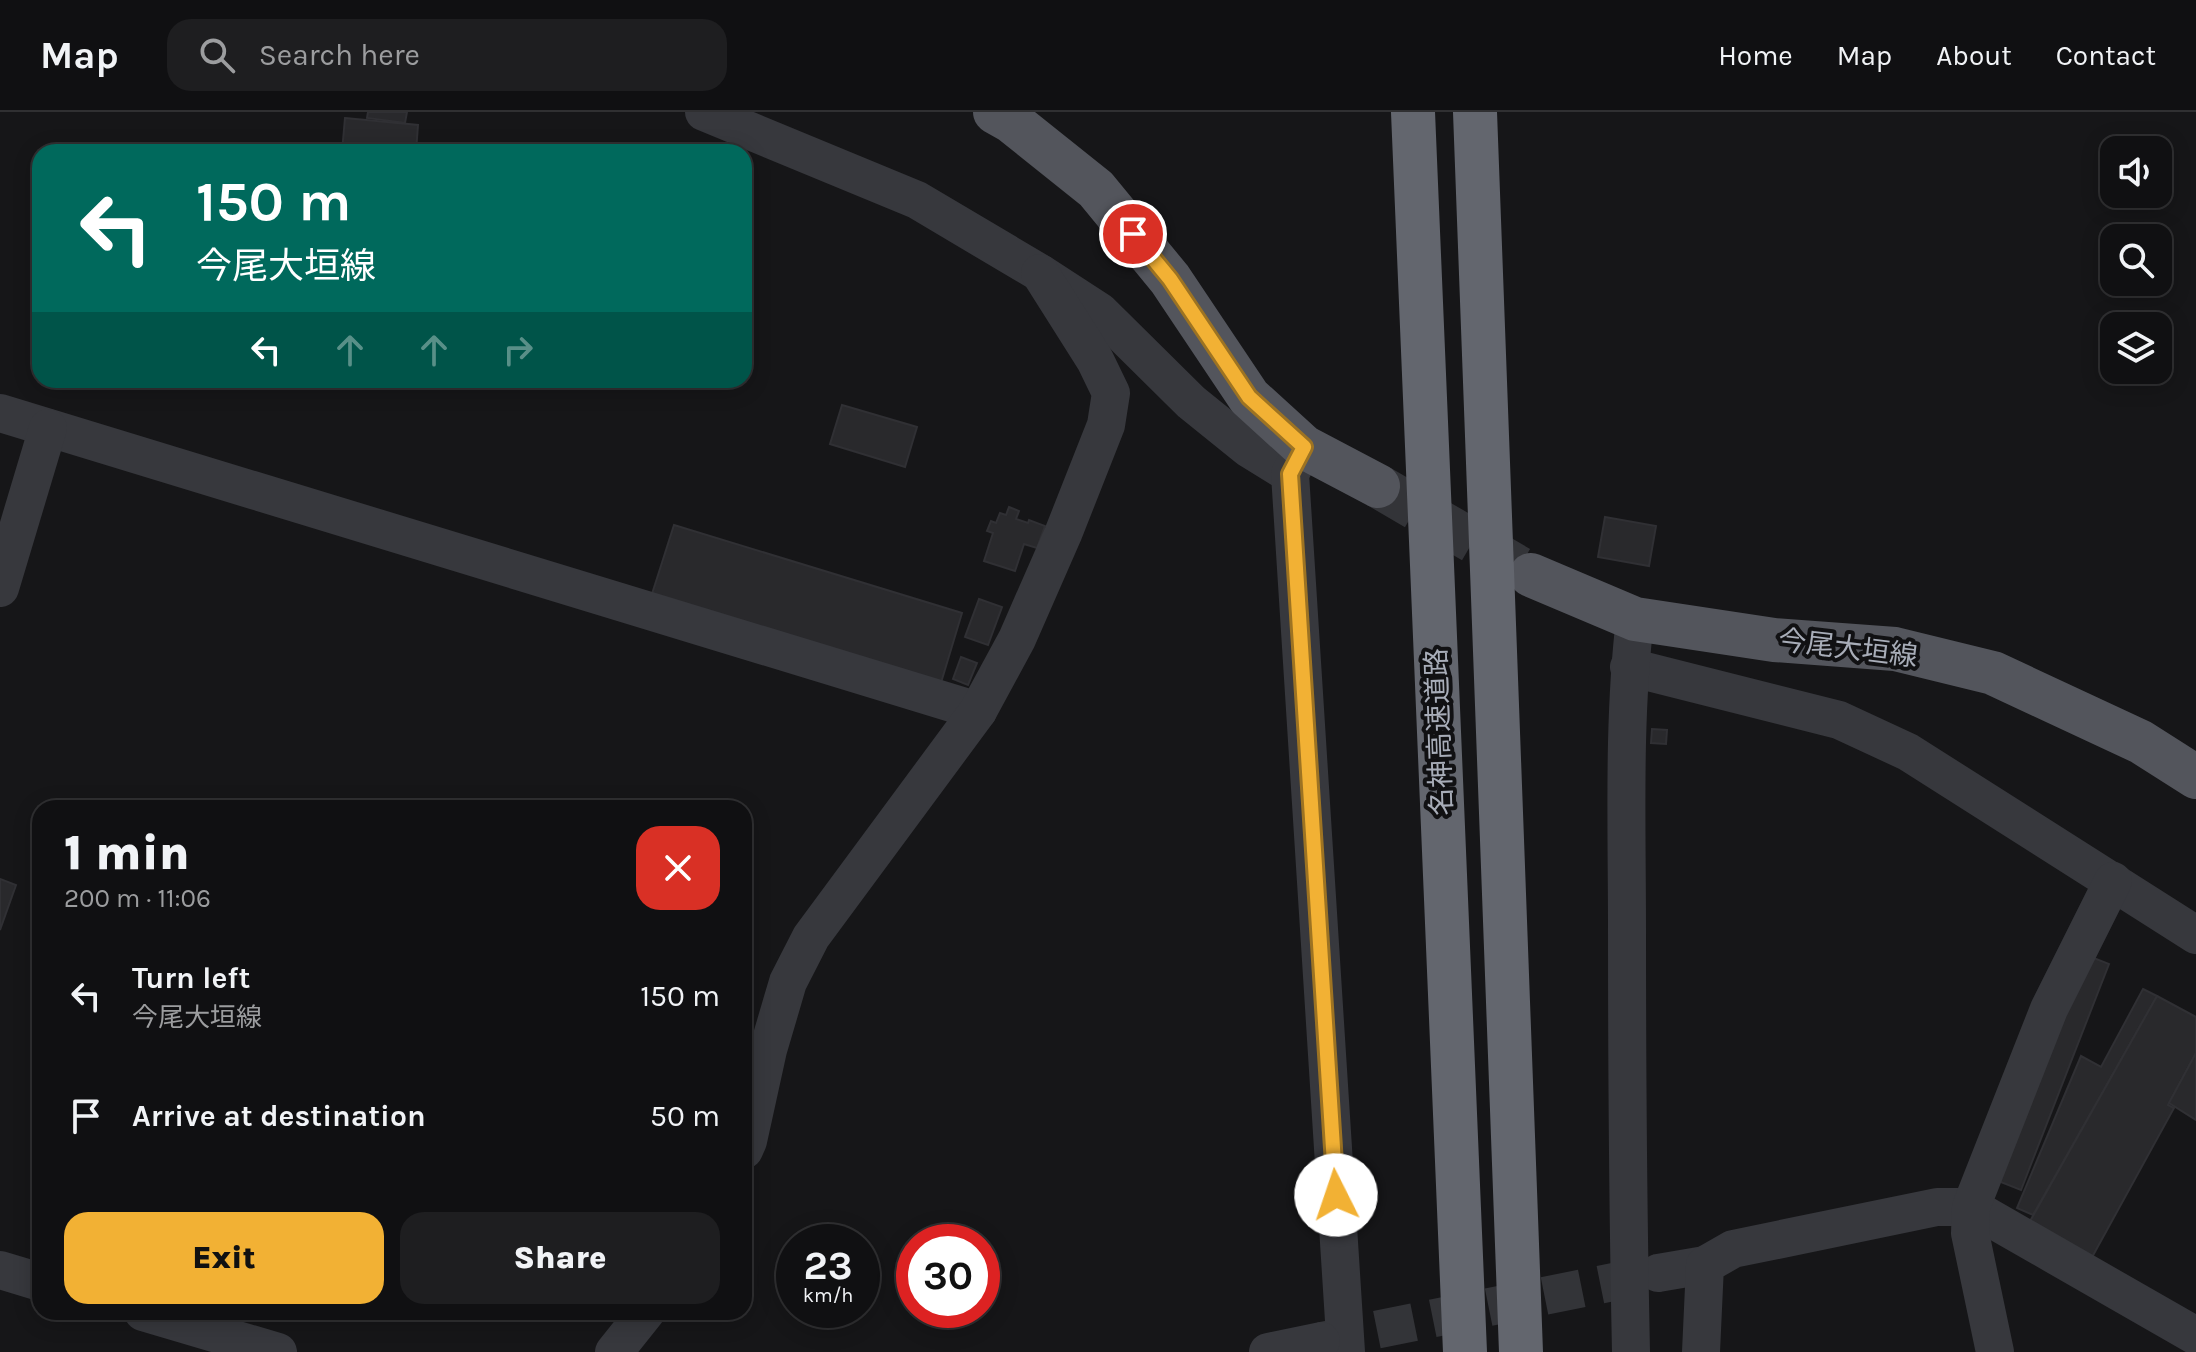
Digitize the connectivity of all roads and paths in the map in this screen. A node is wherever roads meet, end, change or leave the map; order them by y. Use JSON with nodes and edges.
{"nodes":[{"id":1,"x":704,"y":112,"type":"edge"},
{"id":2,"x":995,"y":112,"type":"edge"},
{"id":3,"x":1413,"y":112,"type":"edge"},
{"id":4,"x":1475,"y":112,"type":"edge"},
{"id":5,"x":1040,"y":273,"type":"junction"},
{"id":6,"x":0,"y":413,"type":"edge"},
{"id":7,"x":48,"y":428,"type":"junction"},
{"id":8,"x":1297,"y":460,"type":"junction"},
{"id":9,"x":1378,"y":486,"type":"tunnel mouth"},
{"id":10,"x":1531,"y":575,"type":"tunnel mouth"},
{"id":11,"x":0,"y":588,"type":"edge"},
{"id":12,"x":1635,"y":619,"type":"junction"},
{"id":13,"x":1629,"y":667,"type":"junction"},
{"id":14,"x":978,"y":711,"type":"junction"},
{"id":15,"x":2196,"y":777,"type":"edge"},
{"id":16,"x":2113,"y":881,"type":"junction"},
{"id":17,"x":2196,"y":935,"type":"edge"},
{"id":18,"x":752,"y":1123,"type":"edge"},
{"id":19,"x":1971,"y":1207,"type":"junction"},
{"id":20,"x":1705,"y":1265,"type":"junction"},
{"id":21,"x":0,"y":1270,"type":"edge"},
{"id":22,"x":1658,"y":1273,"type":"tunnel mouth"},
{"id":23,"x":32,"y":1280,"type":"edge"},
{"id":24,"x":170,"y":1320,"type":"edge"},
{"id":25,"x":640,"y":1320,"type":"edge"},
{"id":26,"x":2196,"y":1336,"type":"edge"},
{"id":27,"x":1302,"y":1349,"type":"edge"},
{"id":28,"x":278,"y":1352,"type":"edge"},
{"id":29,"x":614,"y":1352,"type":"edge"},
{"id":30,"x":1465,"y":1352,"type":"edge"},
{"id":31,"x":1521,"y":1352,"type":"edge"},
{"id":32,"x":1631,"y":1352,"type":"edge"},
{"id":33,"x":1701,"y":1352,"type":"edge"},
{"id":34,"x":1995,"y":1352,"type":"edge"}],
"edges":[{"from":1,"to":5,"type":"street"},
{"from":2,"to":8,"type":"main road"},
{"from":3,"to":30,"type":"highway","name":"名神高速道路"},
{"from":4,"to":31,"type":"highway"},
{"from":5,"to":8,"type":"street"},
{"from":5,"to":14,"type":"street"},
{"from":6,"to":7,"type":"street"},
{"from":7,"to":11,"type":"street"},
{"from":7,"to":14,"type":"street"},
{"from":8,"to":9,"type":"main road"},
{"from":8,"to":27,"type":"street"},
{"from":10,"to":12,"type":"main road","name":"今尾大垣線"},
{"from":12,"to":13,"type":"street"},
{"from":12,"to":15,"type":"main road","name":"今尾大垣線"},
{"from":13,"to":16,"type":"street"},
{"from":13,"to":32,"type":"street"},
{"from":14,"to":18,"type":"street"},
{"from":16,"to":17,"type":"street"},
{"from":16,"to":19,"type":"street"},
{"from":19,"to":20,"type":"street"},
{"from":19,"to":26,"type":"street"},
{"from":19,"to":34,"type":"street"},
{"from":20,"to":22,"type":"street"},
{"from":20,"to":33,"type":"street"},
{"from":21,"to":23,"type":"street"},
{"from":24,"to":28,"type":"street"},
{"from":25,"to":29,"type":"street"}]}
